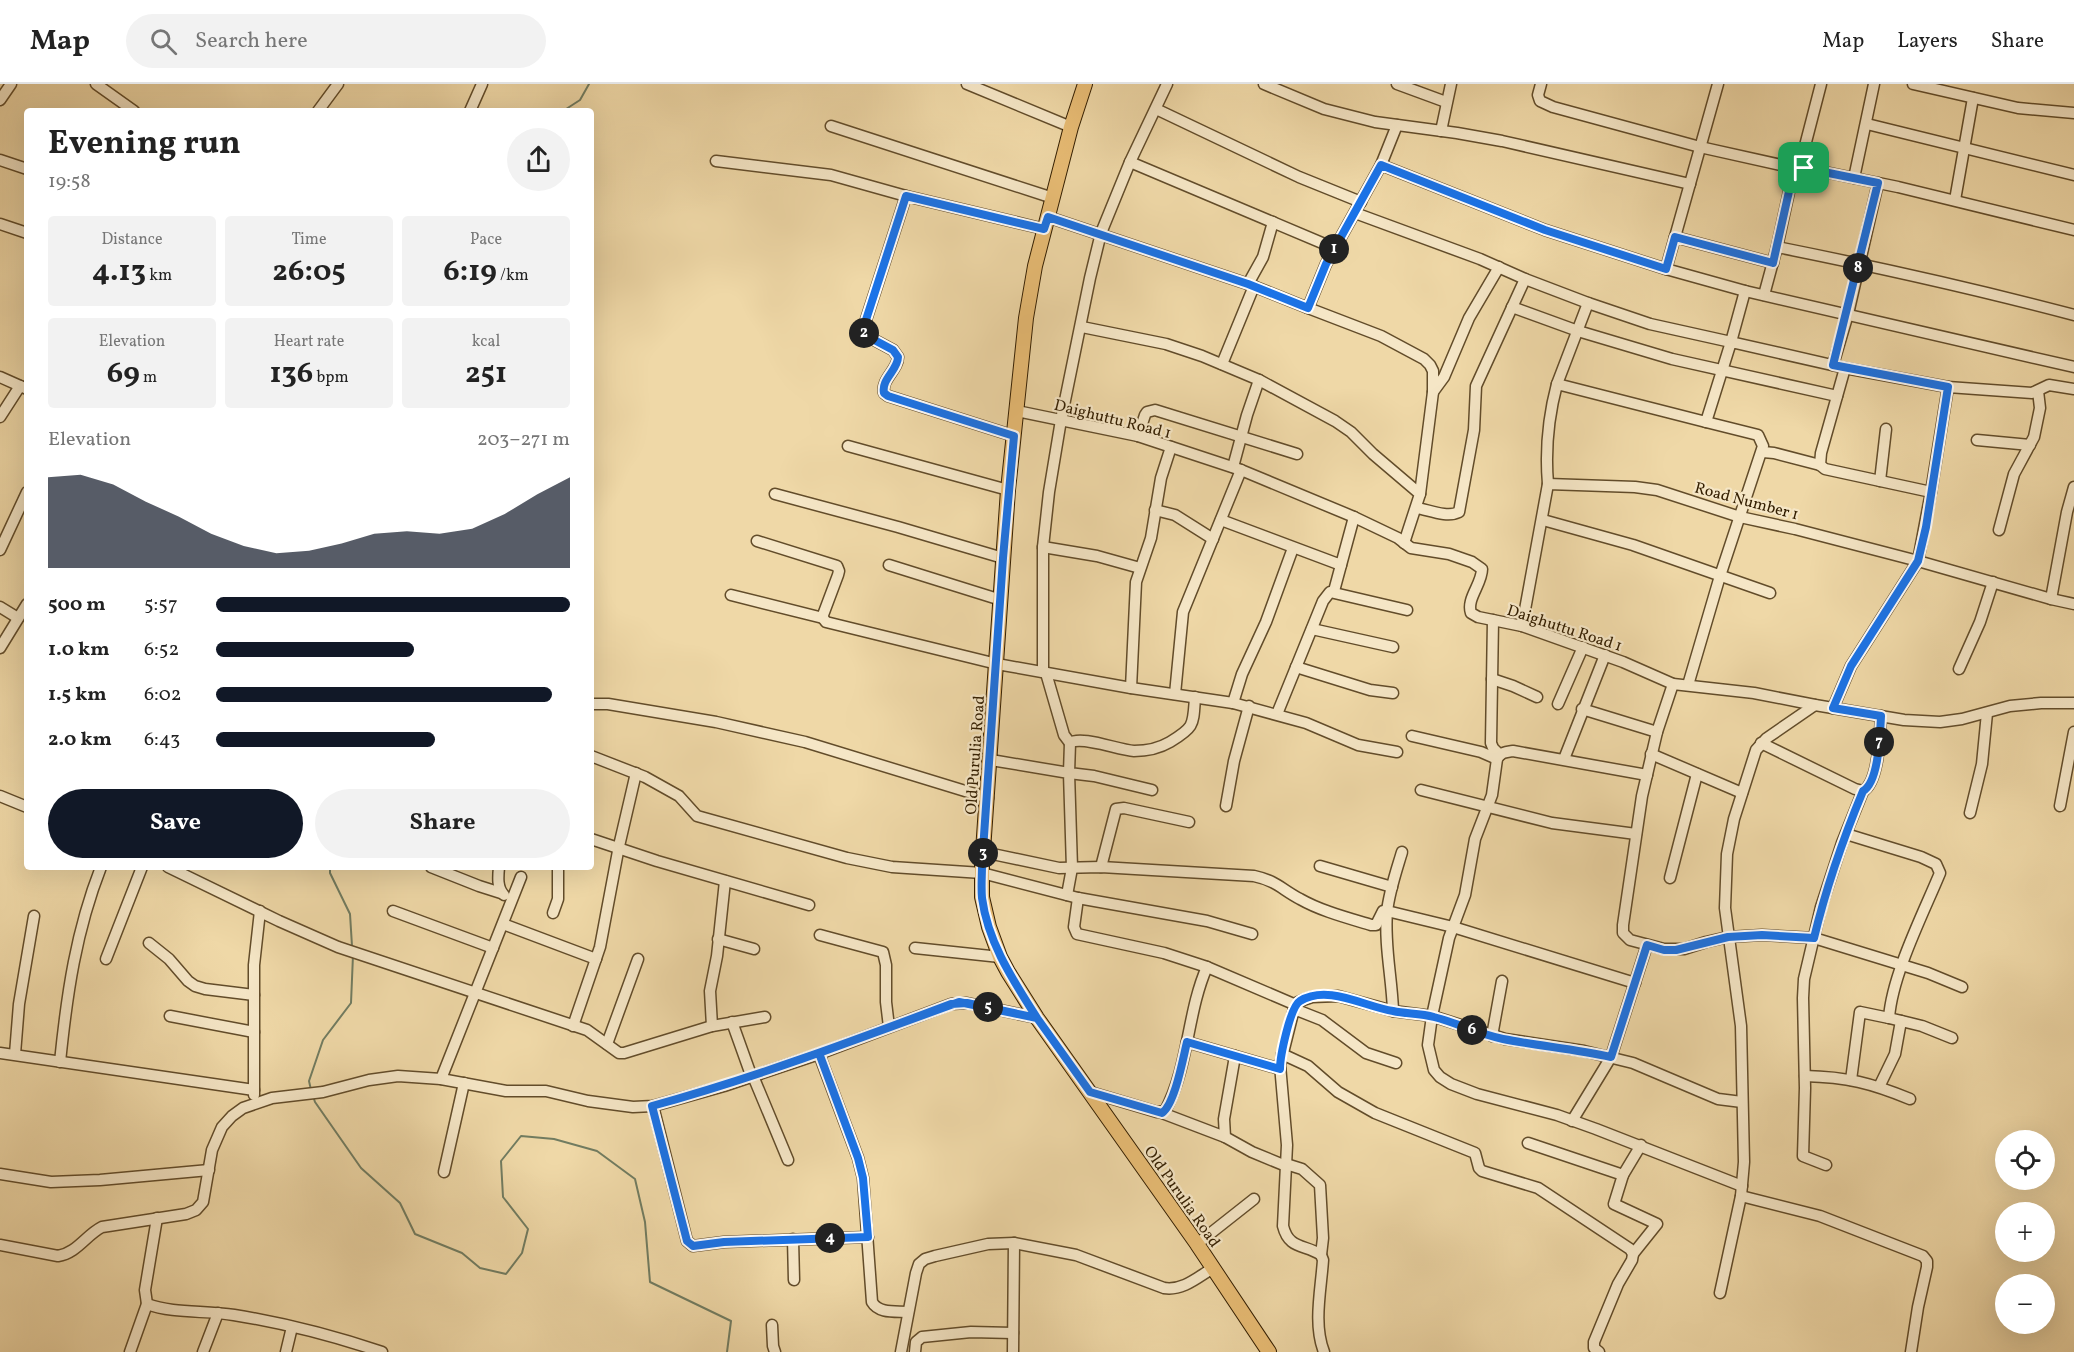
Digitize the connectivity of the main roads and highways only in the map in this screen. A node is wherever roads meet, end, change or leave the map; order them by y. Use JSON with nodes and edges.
{"nodes":[{"id":1,"x":1085,"y":84,"type":"edge"},
{"id":2,"x":1269,"y":1352,"type":"edge"}],
"edges":[{"from":1,"to":2,"type":"main road","name":"Old Purulia Road"}]}
